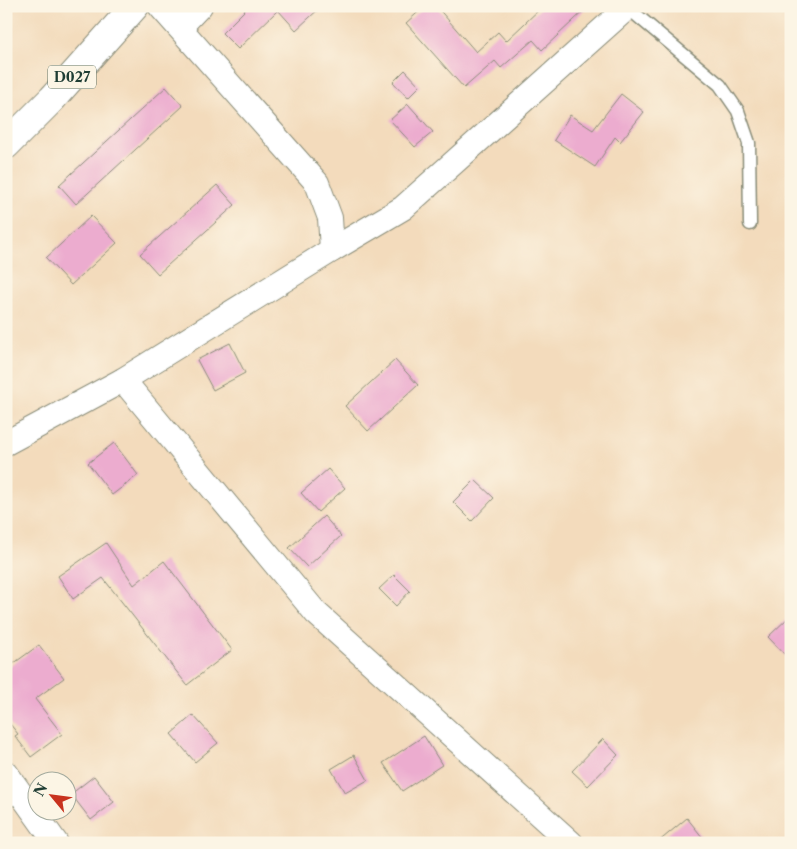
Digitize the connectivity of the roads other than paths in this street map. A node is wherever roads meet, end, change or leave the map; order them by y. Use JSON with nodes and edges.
{"nodes":[{"id":1,"x":135,"y":6,"type":"edge"},
{"id":2,"x":160,"y":6,"type":"edge"},
{"id":3,"x":200,"y":6,"type":"edge"},
{"id":4,"x":629,"y":7,"type":"edge"},
{"id":5,"x":180,"y":27,"type":"junction"},
{"id":6,"x":6,"y":145,"type":"edge"},
{"id":7,"x":750,"y":224,"type":"dead end"},
{"id":8,"x":332,"y":250,"type":"junction"},
{"id":9,"x":123,"y":380,"type":"junction"},
{"id":10,"x":6,"y":443,"type":"edge"},
{"id":11,"x":11,"y":789,"type":"edge"},
{"id":12,"x":56,"y":843,"type":"edge"},
{"id":13,"x":571,"y":843,"type":"edge"}],
"edges":[{"from":1,"to":6,"type":"main road","number":"D027"},
{"from":2,"to":5,"type":"street"},
{"from":3,"to":5,"type":"street"},
{"from":4,"to":7,"type":"lane"},
{"from":4,"to":8,"type":"street"},
{"from":5,"to":8,"type":"street"},
{"from":8,"to":9,"type":"street"},
{"from":9,"to":10,"type":"street"},
{"from":9,"to":13,"type":"street"},
{"from":11,"to":12,"type":"street"}]}
